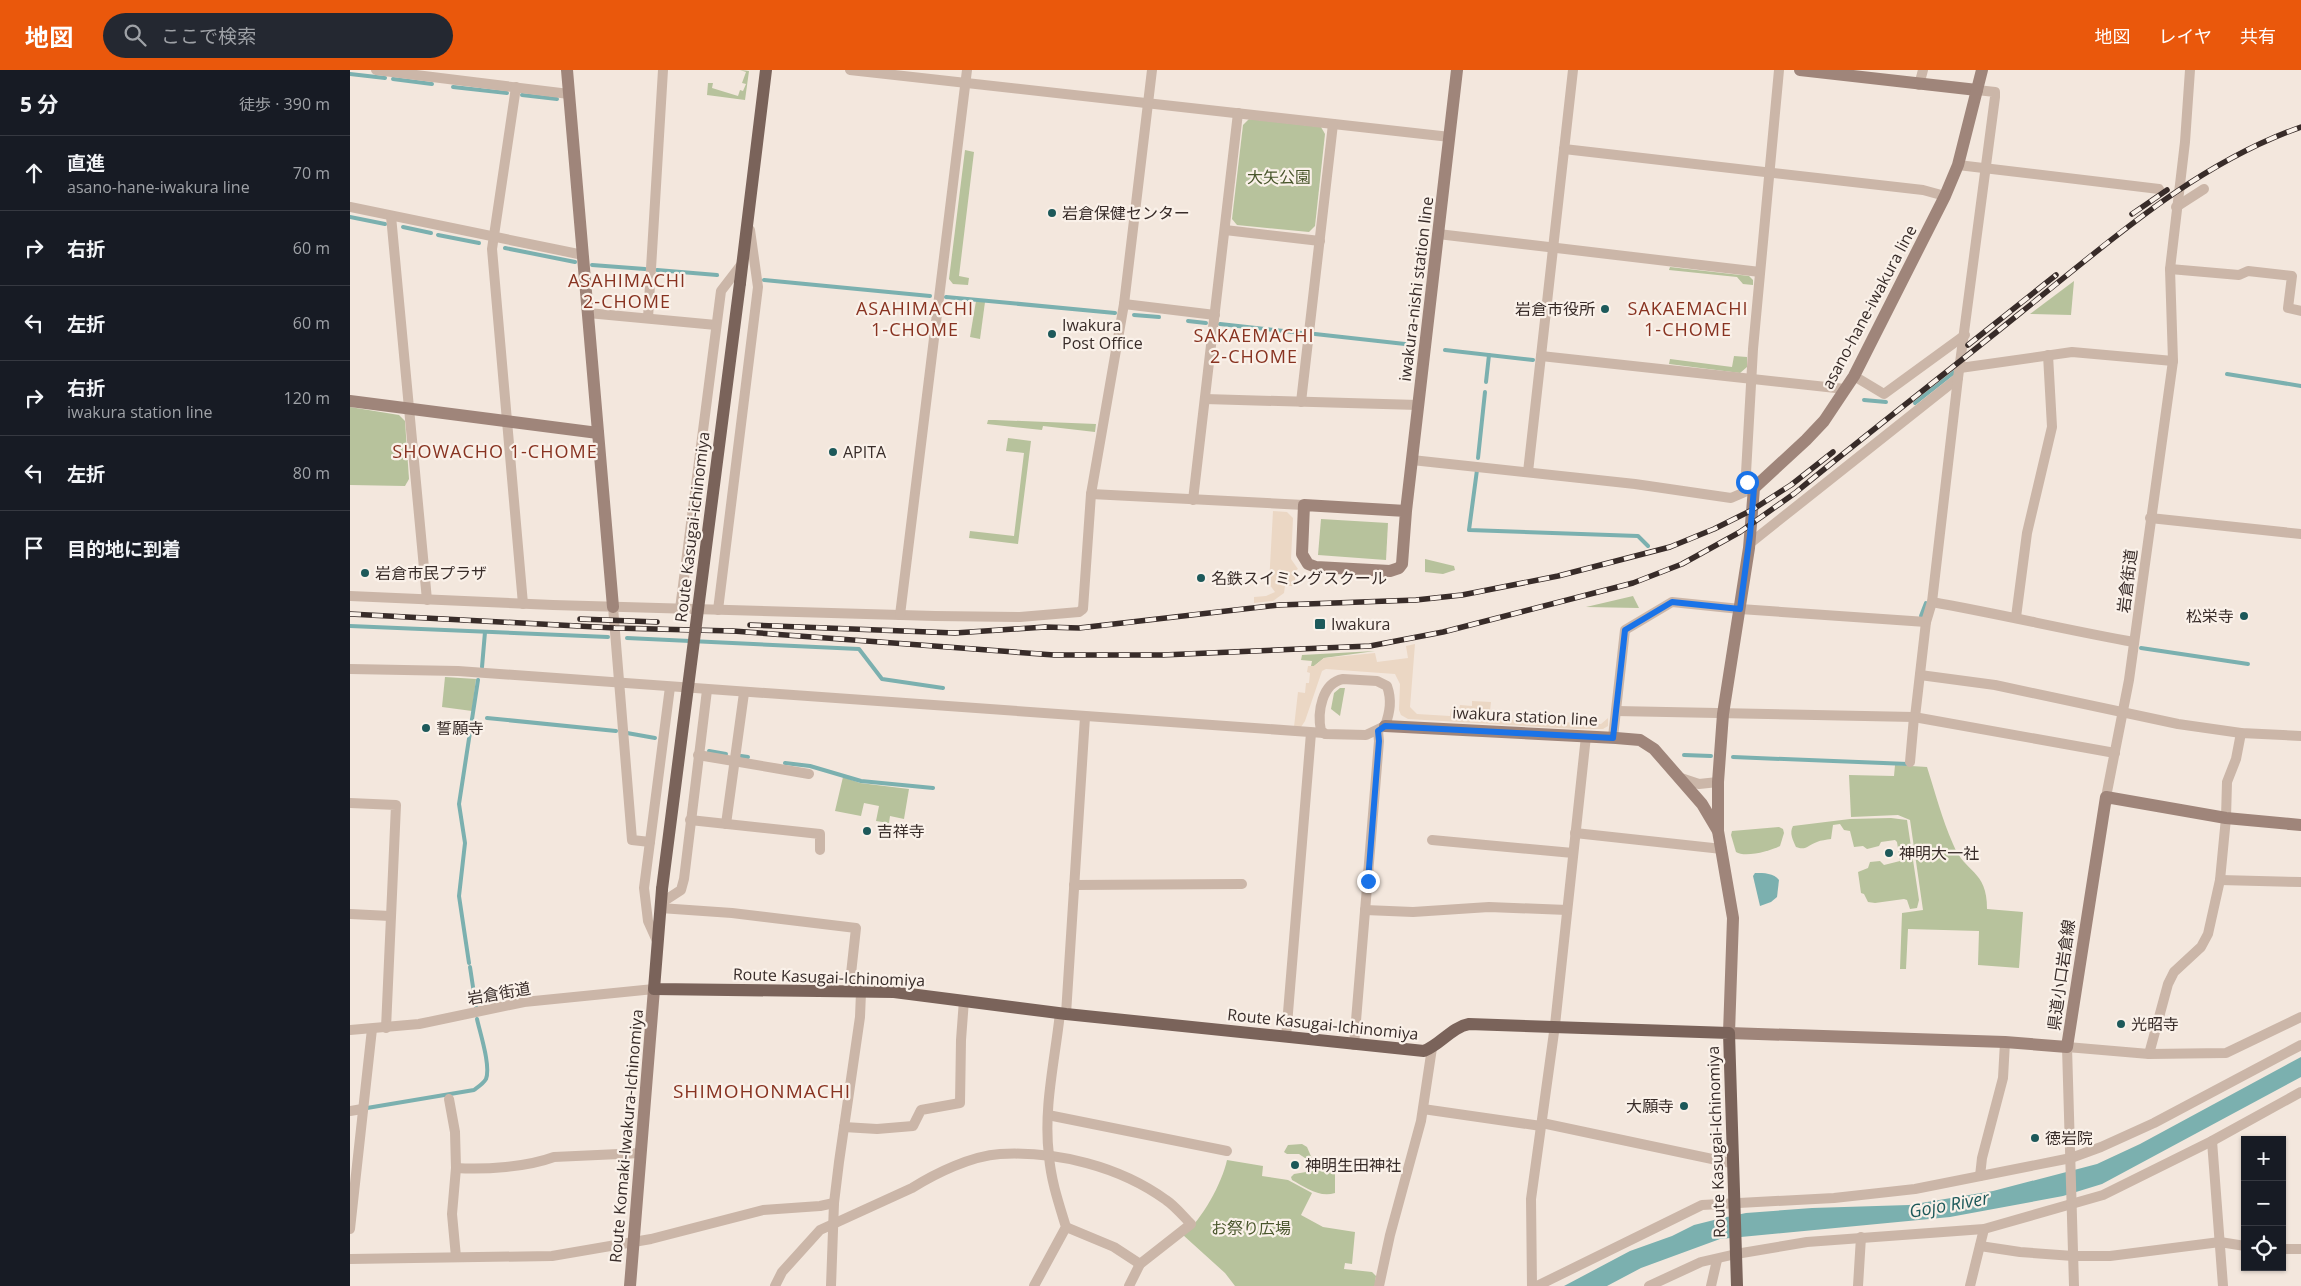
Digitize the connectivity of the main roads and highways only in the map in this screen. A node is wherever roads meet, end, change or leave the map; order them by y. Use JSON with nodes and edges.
{"nodes":[{"id":1,"x":567,"y":70,"type":"edge"},
{"id":2,"x":766,"y":70,"type":"edge"},
{"id":3,"x":1457,"y":70,"type":"edge"},
{"id":4,"x":1800,"y":70,"type":"edge"},
{"id":5,"x":1982,"y":70,"type":"edge"},
{"id":6,"x":1830,"y":72,"type":"edge"},
{"id":7,"x":1977,"y":90,"type":"junction"},
{"id":8,"x":350,"y":401,"type":"edge"},
{"id":9,"x":598,"y":433,"type":"junction"},
{"id":10,"x":1406,"y":511,"type":"junction"},
{"id":11,"x":613,"y":607,"type":"road end"},
{"id":12,"x":1381,"y":728,"type":"road end"},
{"id":13,"x":2301,"y":825,"type":"edge"},
{"id":14,"x":1718,"y":831,"type":"junction"},
{"id":15,"x":654,"y":989,"type":"junction"},
{"id":16,"x":1728,"y":1032,"type":"junction"},
{"id":17,"x":630,"y":1286,"type":"edge"},
{"id":18,"x":1737,"y":1286,"type":"edge"}],
"edges":[{"from":1,"to":9,"type":"main road"},
{"from":2,"to":15,"type":"main road","name":"Route Kasugai-ichinomiya","bridge":true},
{"from":3,"to":10,"type":"main road","name":"iwakura-nishi station line"},
{"from":4,"to":6,"type":"main road"},
{"from":5,"to":7,"type":"main road","name":"asano-hane-iwakura line"},
{"from":6,"to":7,"type":"main road"},
{"from":7,"to":14,"type":"main road","name":"asano-hane-iwakura line"},
{"from":8,"to":9,"type":"main road"},
{"from":9,"to":11,"type":"main road"},
{"from":10,"to":10,"type":"main road","name":"iwakura-nishi station line"},
{"from":12,"to":14,"type":"main road","name":"iwakura station line"},
{"from":13,"to":16,"type":"main road","name":"県道小口岩倉線"},
{"from":14,"to":16,"type":"main road","name":"iwakura station line"},
{"from":15,"to":16,"type":"main road","name":"Route Kasugai-Ichinomiya"},
{"from":15,"to":17,"type":"main road","name":"Route Komaki-Iwakura-Ichinomiya"},
{"from":16,"to":18,"type":"main road","name":"Route Kasugai-Ichinomiya"}]}
